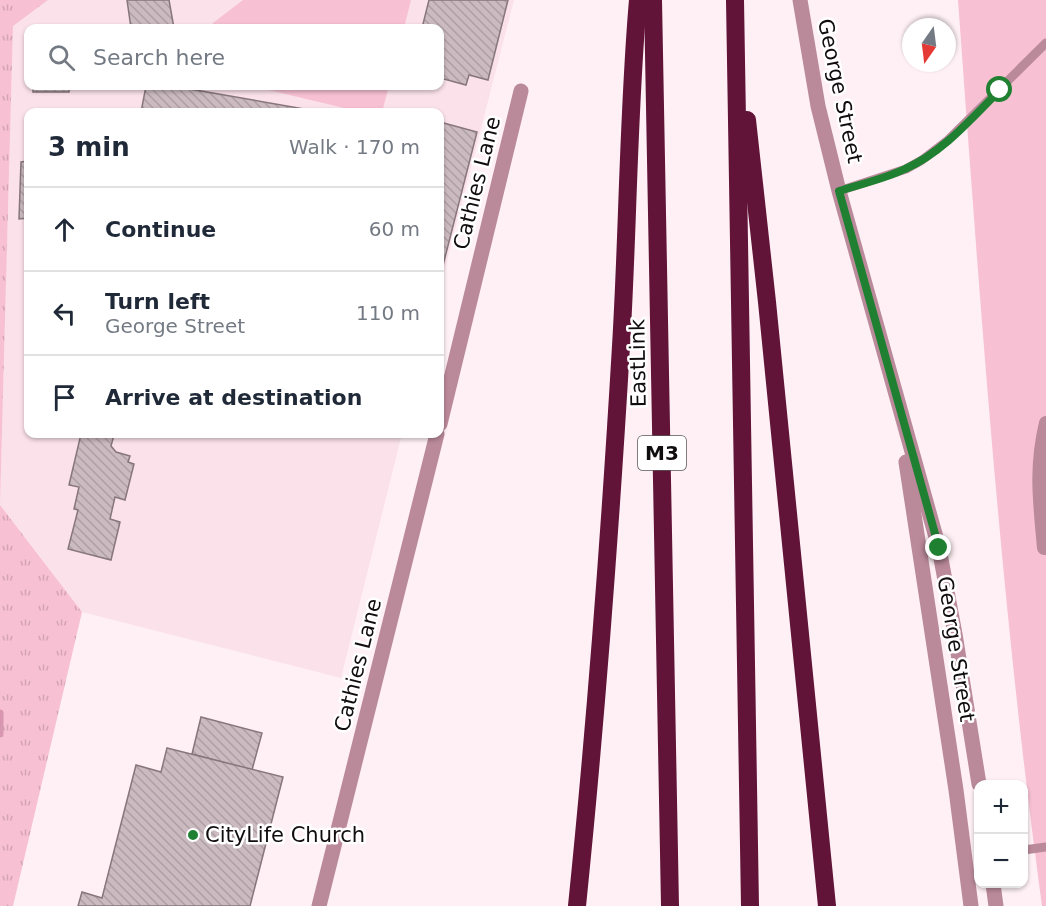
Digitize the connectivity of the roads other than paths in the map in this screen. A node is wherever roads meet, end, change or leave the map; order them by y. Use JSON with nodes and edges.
{"nodes":[{"id":1,"x":638,"y":0,"type":"edge"},
{"id":2,"x":653,"y":0,"type":"edge"},
{"id":3,"x":800,"y":0,"type":"edge"},
{"id":4,"x":735,"y":5,"type":"edge"},
{"id":5,"x":1046,"y":43,"type":"edge"},
{"id":6,"x":521,"y":91,"type":"dead end"},
{"id":7,"x":839,"y":191,"type":"junction"},
{"id":8,"x":444,"y":389,"type":"edge"},
{"id":9,"x":896,"y":399,"type":"junction"},
{"id":10,"x":1046,"y":423,"type":"edge"},
{"id":11,"x":436,"y":438,"type":"edge"},
{"id":12,"x":1046,"y":546,"type":"edge"},
{"id":13,"x":977,"y":780,"type":"edge"},
{"id":14,"x":1046,"y":847,"type":"edge"},
{"id":15,"x":1028,"y":849,"type":"edge"},
{"id":16,"x":972,"y":860,"type":"edge"},
{"id":17,"x":994,"y":888,"type":"edge"},
{"id":18,"x":319,"y":906,"type":"edge"},
{"id":19,"x":577,"y":906,"type":"edge"},
{"id":20,"x":670,"y":906,"type":"edge"},
{"id":21,"x":750,"y":906,"type":"edge"},
{"id":22,"x":826,"y":906,"type":"edge"},
{"id":23,"x":971,"y":906,"type":"edge"},
{"id":24,"x":996,"y":906,"type":"edge"}],
"edges":[{"from":1,"to":19,"type":"highway"},
{"from":2,"to":20,"type":"highway","name":"EastLink","number":"M3"},
{"from":3,"to":7,"type":"street","name":"George Street"},
{"from":4,"to":21,"type":"highway"},
{"from":4,"to":22,"type":"highway"},
{"from":5,"to":7,"type":"lane"},
{"from":6,"to":8,"type":"street","name":"Cathies Lane"},
{"from":7,"to":9,"type":"street","name":"George Street"},
{"from":9,"to":13,"type":"street","name":"George Street"},
{"from":9,"to":16,"type":"street","name":"George Street"},
{"from":10,"to":12,"type":"street"},
{"from":11,"to":18,"type":"street","name":"Cathies Lane"},
{"from":14,"to":15,"type":"lane"},
{"from":16,"to":23,"type":"street","name":"George Street"},
{"from":17,"to":24,"type":"street"}]}
